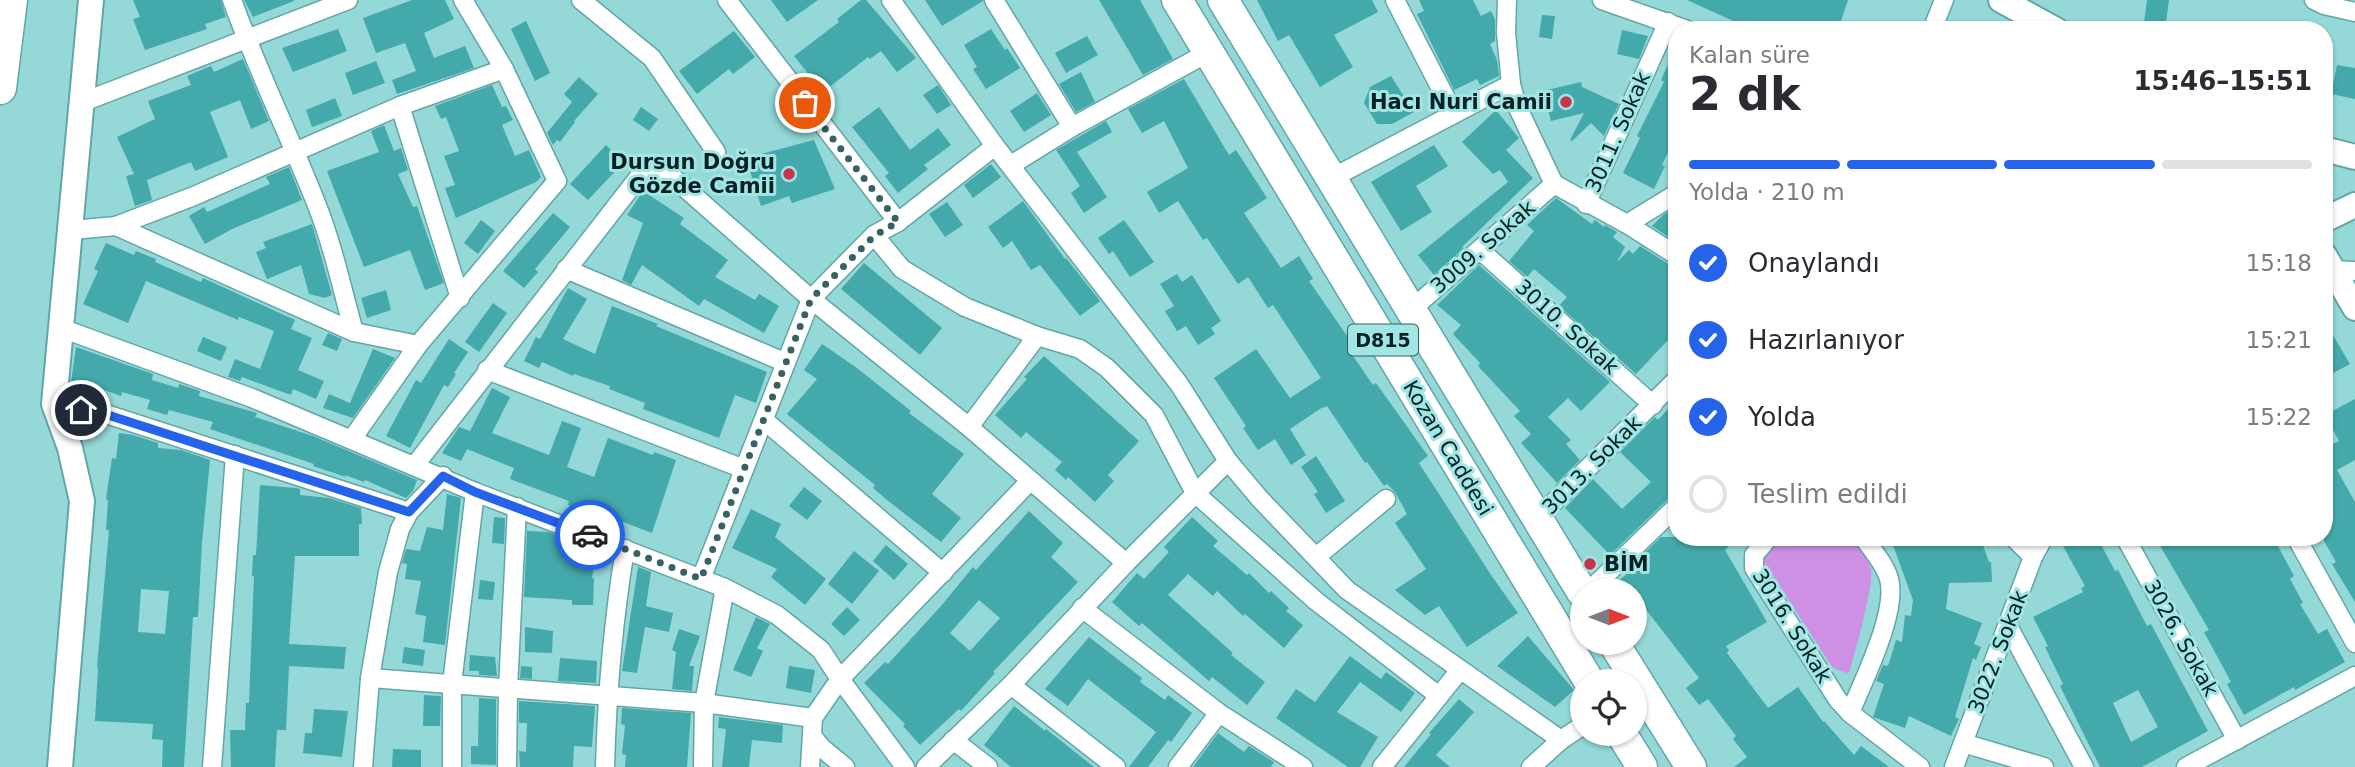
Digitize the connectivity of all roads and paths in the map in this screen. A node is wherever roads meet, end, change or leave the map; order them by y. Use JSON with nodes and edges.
{"nodes":[{"id":1,"x":11,"y":0,"type":"edge"},
{"id":2,"x":91,"y":0,"type":"edge"},
{"id":3,"x":232,"y":0,"type":"edge"},
{"id":4,"x":348,"y":0,"type":"edge"},
{"id":5,"x":463,"y":0,"type":"edge"},
{"id":6,"x":581,"y":0,"type":"edge"},
{"id":7,"x":727,"y":0,"type":"edge"},
{"id":8,"x":891,"y":0,"type":"edge"},
{"id":9,"x":994,"y":0,"type":"edge"},
{"id":10,"x":1177,"y":0,"type":"edge"},
{"id":11,"x":1223,"y":0,"type":"edge"},
{"id":12,"x":1395,"y":0,"type":"edge"},
{"id":13,"x":1507,"y":0,"type":"edge"},
{"id":14,"x":1602,"y":0,"type":"edge"},
{"id":15,"x":1944,"y":0,"type":"edge"},
{"id":16,"x":2001,"y":0,"type":"edge"},
{"id":17,"x":2314,"y":0,"type":"edge"},
{"id":18,"x":1639,"y":6,"type":"edge"},
{"id":19,"x":2355,"y":12,"type":"edge"},
{"id":20,"x":1936,"y":21,"type":"edge"},
{"id":21,"x":2040,"y":21,"type":"edge"},
{"id":22,"x":1668,"y":22,"type":"joint"},
{"id":23,"x":246,"y":37,"type":"junction"},
{"id":24,"x":1209,"y":52,"type":"junction"},
{"id":25,"x":504,"y":69,"type":"junction"},
{"id":26,"x":1511,"y":84,"type":"junction"},
{"id":27,"x":0,"y":88,"type":"edge"},
{"id":28,"x":83,"y":102,"type":"junction"},
{"id":29,"x":400,"y":106,"type":"junction"},
{"id":30,"x":1454,"y":114,"type":"junction"},
{"id":31,"x":1072,"y":127,"type":"junction"},
{"id":32,"x":995,"y":146,"type":"junction"},
{"id":33,"x":2333,"y":151,"type":"edge"},
{"id":34,"x":716,"y":152,"type":"dead end"},
{"id":35,"x":295,"y":153,"type":"junction"},
{"id":36,"x":2355,"y":157,"type":"edge"},
{"id":37,"x":1011,"y":165,"type":"junction"},
{"id":38,"x":1332,"y":178,"type":"junction"},
{"id":39,"x":1553,"y":184,"type":"junction"},
{"id":40,"x":1668,"y":199,"type":"edge"},
{"id":41,"x":1586,"y":204,"type":"junction"},
{"id":42,"x":2355,"y":205,"type":"edge"},
{"id":43,"x":2333,"y":215,"type":"edge"},
{"id":44,"x":898,"y":222,"type":"junction"},
{"id":45,"x":1627,"y":224,"type":"junction"},
{"id":46,"x":116,"y":226,"type":"junction"},
{"id":47,"x":72,"y":230,"type":"junction"},
{"id":48,"x":874,"y":236,"type":"junction"},
{"id":49,"x":1480,"y":250,"type":"junction"},
{"id":50,"x":1668,"y":250,"type":"edge"},
{"id":51,"x":2337,"y":265,"type":"edge"},
{"id":52,"x":566,"y":269,"type":"junction"},
{"id":53,"x":460,"y":298,"type":"junction"},
{"id":54,"x":811,"y":299,"type":"junction"},
{"id":55,"x":2355,"y":308,"type":"edge"},
{"id":56,"x":1412,"y":309,"type":"junction"},
{"id":57,"x":61,"y":328,"type":"junction"},
{"id":58,"x":354,"y":332,"type":"junction"},
{"id":59,"x":1037,"y":336,"type":"junction"},
{"id":60,"x":418,"y":345,"type":"junction"},
{"id":61,"x":785,"y":362,"type":"junction"},
{"id":62,"x":487,"y":370,"type":"junction"},
{"id":63,"x":1668,"y":389,"type":"edge"},
{"id":64,"x":54,"y":404,"type":"junction"},
{"id":65,"x":1653,"y":405,"type":"junction"},
{"id":66,"x":764,"y":420,"type":"junction"},
{"id":67,"x":968,"y":427,"type":"junction"},
{"id":68,"x":352,"y":439,"type":"junction"},
{"id":69,"x":234,"y":456,"type":"junction"},
{"id":70,"x":1228,"y":461,"type":"junction"},
{"id":71,"x":415,"y":465,"type":"junction"},
{"id":72,"x":744,"y":469,"type":"junction"},
{"id":73,"x":443,"y":476,"type":"junction"},
{"id":74,"x":1030,"y":481,"type":"junction"},
{"id":75,"x":475,"y":492,"type":"junction"},
{"id":76,"x":1195,"y":493,"type":"junction"},
{"id":77,"x":1387,"y":499,"type":"dead end"},
{"id":78,"x":517,"y":507,"type":"junction"},
{"id":79,"x":409,"y":512,"type":"junction"},
{"id":80,"x":1668,"y":515,"type":"edge"},
{"id":81,"x":1537,"y":519,"type":"junction"},
{"id":82,"x":1762,"y":546,"type":"edge"},
{"id":83,"x":1869,"y":546,"type":"edge"},
{"id":84,"x":2022,"y":546,"type":"edge"},
{"id":85,"x":2039,"y":546,"type":"edge"},
{"id":86,"x":2130,"y":546,"type":"edge"},
{"id":87,"x":2301,"y":546,"type":"edge"},
{"id":88,"x":625,"y":549,"type":"junction"},
{"id":89,"x":1316,"y":557,"type":"junction"},
{"id":90,"x":2033,"y":557,"type":"junction"},
{"id":91,"x":1126,"y":563,"type":"junction"},
{"id":92,"x":943,"y":573,"type":"junction"},
{"id":93,"x":1573,"y":578,"type":"edge"},
{"id":94,"x":1602,"y":578,"type":"edge"},
{"id":95,"x":701,"y":579,"type":"junction"},
{"id":96,"x":725,"y":587,"type":"junction"},
{"id":97,"x":1082,"y":608,"type":"junction"},
{"id":98,"x":2008,"y":626,"type":"junction"},
{"id":99,"x":2355,"y":643,"type":"edge"},
{"id":100,"x":1621,"y":655,"type":"edge"},
{"id":101,"x":1582,"y":669,"type":"edge"},
{"id":102,"x":1460,"y":670,"type":"junction"},
{"id":103,"x":2355,"y":676,"type":"edge"},
{"id":104,"x":370,"y":678,"type":"junction"},
{"id":105,"x":840,"y":679,"type":"junction"},
{"id":106,"x":452,"y":684,"type":"junction"},
{"id":107,"x":1011,"y":685,"type":"junction"},
{"id":108,"x":508,"y":689,"type":"junction"},
{"id":109,"x":607,"y":695,"type":"junction"},
{"id":110,"x":1439,"y":696,"type":"junction"},
{"id":111,"x":704,"y":703,"type":"junction"},
{"id":112,"x":1219,"y":713,"type":"junction"},
{"id":113,"x":1850,"y":713,"type":"junction"},
{"id":114,"x":813,"y":718,"type":"junction"},
{"id":115,"x":1570,"y":734,"type":"edge"},
{"id":116,"x":812,"y":736,"type":"junction"},
{"id":117,"x":953,"y":740,"type":"junction"},
{"id":118,"x":1561,"y":740,"type":"junction"},
{"id":119,"x":2237,"y":740,"type":"junction"},
{"id":120,"x":1963,"y":743,"type":"junction"},
{"id":121,"x":1629,"y":746,"type":"edge"},
{"id":122,"x":60,"y":767,"type":"edge"},
{"id":123,"x":212,"y":767,"type":"edge"},
{"id":124,"x":363,"y":767,"type":"edge"},
{"id":125,"x":452,"y":767,"type":"edge"},
{"id":126,"x":507,"y":767,"type":"edge"},
{"id":127,"x":605,"y":767,"type":"edge"},
{"id":128,"x":703,"y":767,"type":"edge"},
{"id":129,"x":810,"y":767,"type":"edge"},
{"id":130,"x":845,"y":767,"type":"edge"},
{"id":131,"x":905,"y":767,"type":"edge"},
{"id":132,"x":926,"y":767,"type":"edge"},
{"id":133,"x":988,"y":767,"type":"edge"},
{"id":134,"x":1116,"y":767,"type":"edge"},
{"id":135,"x":1178,"y":767,"type":"edge"},
{"id":136,"x":1303,"y":767,"type":"edge"},
{"id":137,"x":1382,"y":767,"type":"edge"},
{"id":138,"x":1531,"y":767,"type":"edge"},
{"id":139,"x":1642,"y":767,"type":"edge"},
{"id":140,"x":1691,"y":767,"type":"edge"},
{"id":141,"x":1920,"y":767,"type":"edge"},
{"id":142,"x":1954,"y":767,"type":"edge"},
{"id":143,"x":2044,"y":767,"type":"edge"},
{"id":144,"x":2084,"y":767,"type":"edge"},
{"id":145,"x":2186,"y":767,"type":"edge"}],
"edges":[{"from":1,"to":27,"type":"highway"},
{"from":2,"to":28,"type":"main road"},
{"from":3,"to":23,"type":"street"},
{"from":4,"to":23,"type":"street"},
{"from":5,"to":25,"type":"street"},
{"from":6,"to":34,"type":"street"},
{"from":7,"to":44,"type":"street"},
{"from":8,"to":32,"type":"street"},
{"from":9,"to":31,"type":"street"},
{"from":10,"to":24,"type":"highway","name":"Kozan Caddesi","number":"D815"},
{"from":11,"to":38,"type":"highway","name":"Kozan Caddesi","number":"D815"},
{"from":12,"to":30,"type":"street"},
{"from":13,"to":26,"type":"street"},
{"from":14,"to":18,"type":"street"},
{"from":15,"to":20,"type":"street"},
{"from":16,"to":21,"type":"main road"},
{"from":17,"to":19,"type":"street"},
{"from":18,"to":22,"type":"street"},
{"from":22,"to":41,"type":"street","name":"3011. Sokak"},
{"from":23,"to":28,"type":"street"},
{"from":23,"to":35,"type":"street"},
{"from":24,"to":31,"type":"street"},
{"from":24,"to":101,"type":"highway","name":"Kozan Caddesi","number":"D815"},
{"from":25,"to":29,"type":"street"},
{"from":25,"to":53,"type":"street"},
{"from":26,"to":30,"type":"street"},
{"from":26,"to":39,"type":"street"},
{"from":28,"to":47,"type":"main road"},
{"from":29,"to":35,"type":"street"},
{"from":29,"to":53,"type":"street"},
{"from":30,"to":38,"type":"street"},
{"from":31,"to":37,"type":"street"},
{"from":32,"to":37,"type":"street"},
{"from":32,"to":44,"type":"street"},
{"from":33,"to":36,"type":"main road"},
{"from":35,"to":46,"type":"street"},
{"from":35,"to":58,"type":"street"},
{"from":37,"to":70,"type":"street"},
{"from":38,"to":56,"type":"highway","name":"Kozan Caddesi","number":"D815"},
{"from":39,"to":41,"type":"street"},
{"from":39,"to":49,"type":"street","name":"3009. Sokak"},
{"from":40,"to":45,"type":"street"},
{"from":41,"to":45,"type":"street"},
{"from":42,"to":43,"type":"main road"},
{"from":44,"to":48,"type":"street"},
{"from":45,"to":50,"type":"street"},
{"from":46,"to":47,"type":"street"},
{"from":46,"to":58,"type":"street"},
{"from":47,"to":57,"type":"main road"},
{"from":48,"to":54,"type":"street"},
{"from":48,"to":59,"type":"street"},
{"from":49,"to":56,"type":"street","name":"3009. Sokak"},
{"from":49,"to":65,"type":"street","name":"3010. Sokak"},
{"from":51,"to":55,"type":"main road"},
{"from":52,"to":54,"type":"street"},
{"from":52,"to":61,"type":"street"},
{"from":52,"to":62,"type":"street"},
{"from":53,"to":60,"type":"street"},
{"from":54,"to":61,"type":"street"},
{"from":54,"to":67,"type":"street"},
{"from":56,"to":81,"type":"highway","name":"Kozan Caddesi","number":"D815"},
{"from":57,"to":64,"type":"main road"},
{"from":57,"to":68,"type":"street"},
{"from":58,"to":60,"type":"street"},
{"from":59,"to":67,"type":"street"},
{"from":59,"to":76,"type":"street"},
{"from":60,"to":68,"type":"street"},
{"from":61,"to":66,"type":"street"},
{"from":62,"to":71,"type":"street"},
{"from":62,"to":72,"type":"street"},
{"from":63,"to":65,"type":"street","name":"3013. Sokak"},
{"from":64,"to":69,"type":"street"},
{"from":64,"to":122,"type":"main road"},
{"from":65,"to":81,"type":"street","name":"3013. Sokak"},
{"from":66,"to":72,"type":"street"},
{"from":66,"to":92,"type":"street"},
{"from":67,"to":74,"type":"street"},
{"from":68,"to":71,"type":"street"},
{"from":69,"to":79,"type":"street"},
{"from":69,"to":123,"type":"street"},
{"from":70,"to":76,"type":"street"},
{"from":70,"to":89,"type":"street"},
{"from":71,"to":73,"type":"street"},
{"from":72,"to":95,"type":"street"},
{"from":73,"to":75,"type":"street"},
{"from":73,"to":79,"type":"street"},
{"from":74,"to":91,"type":"street"},
{"from":74,"to":92,"type":"street"},
{"from":75,"to":78,"type":"street"},
{"from":75,"to":106,"type":"street"},
{"from":76,"to":91,"type":"street"},
{"from":76,"to":110,"type":"street"},
{"from":77,"to":89,"type":"street"},
{"from":78,"to":88,"type":"street"},
{"from":78,"to":108,"type":"street"},
{"from":79,"to":104,"type":"street"},
{"from":80,"to":94,"type":"street"},
{"from":81,"to":93,"type":"highway","name":"Kozan Caddesi","number":"D815"},
{"from":82,"to":113,"type":"street","name":"3016. Sokak"},
{"from":83,"to":113,"type":"street","name":"3016. Sokak"},
{"from":84,"to":90,"type":"street"},
{"from":85,"to":90,"type":"street","name":"3022. Sokak"},
{"from":86,"to":119,"type":"street","name":"3026. Sokak"},
{"from":87,"to":99,"type":"street"},
{"from":88,"to":95,"type":"street"},
{"from":88,"to":109,"type":"street"},
{"from":89,"to":102,"type":"street"},
{"from":90,"to":98,"type":"street","name":"3022. Sokak"},
{"from":91,"to":97,"type":"street"},
{"from":92,"to":105,"type":"street"},
{"from":95,"to":96,"type":"street"},
{"from":96,"to":105,"type":"street"},
{"from":96,"to":111,"type":"street"},
{"from":97,"to":107,"type":"street"},
{"from":97,"to":112,"type":"street"},
{"from":98,"to":120,"type":"street","name":"3022. Sokak"},
{"from":98,"to":144,"type":"street"},
{"from":100,"to":140,"type":"highway"},
{"from":102,"to":110,"type":"street"},
{"from":102,"to":118,"type":"street"},
{"from":103,"to":119,"type":"street"},
{"from":104,"to":106,"type":"street"},
{"from":104,"to":124,"type":"street"},
{"from":105,"to":114,"type":"street"},
{"from":105,"to":131,"type":"street"},
{"from":106,"to":108,"type":"street"},
{"from":106,"to":125,"type":"street"},
{"from":107,"to":117,"type":"street"},
{"from":107,"to":134,"type":"street"},
{"from":108,"to":109,"type":"street"},
{"from":108,"to":126,"type":"street"},
{"from":109,"to":111,"type":"street"},
{"from":109,"to":127,"type":"street"},
{"from":110,"to":137,"type":"street"},
{"from":111,"to":114,"type":"street"},
{"from":111,"to":128,"type":"street"},
{"from":112,"to":135,"type":"street"},
{"from":112,"to":136,"type":"street"},
{"from":113,"to":141,"type":"street","name":"3016. Sokak"},
{"from":114,"to":116,"type":"street"},
{"from":115,"to":118,"type":"street"},
{"from":116,"to":129,"type":"street"},
{"from":116,"to":130,"type":"street"},
{"from":117,"to":132,"type":"street"},
{"from":117,"to":133,"type":"street"},
{"from":118,"to":138,"type":"street"},
{"from":119,"to":145,"type":"street"},
{"from":120,"to":142,"type":"street","name":"3022. Sokak"},
{"from":120,"to":143,"type":"street"},
{"from":121,"to":139,"type":"highway"}]}
